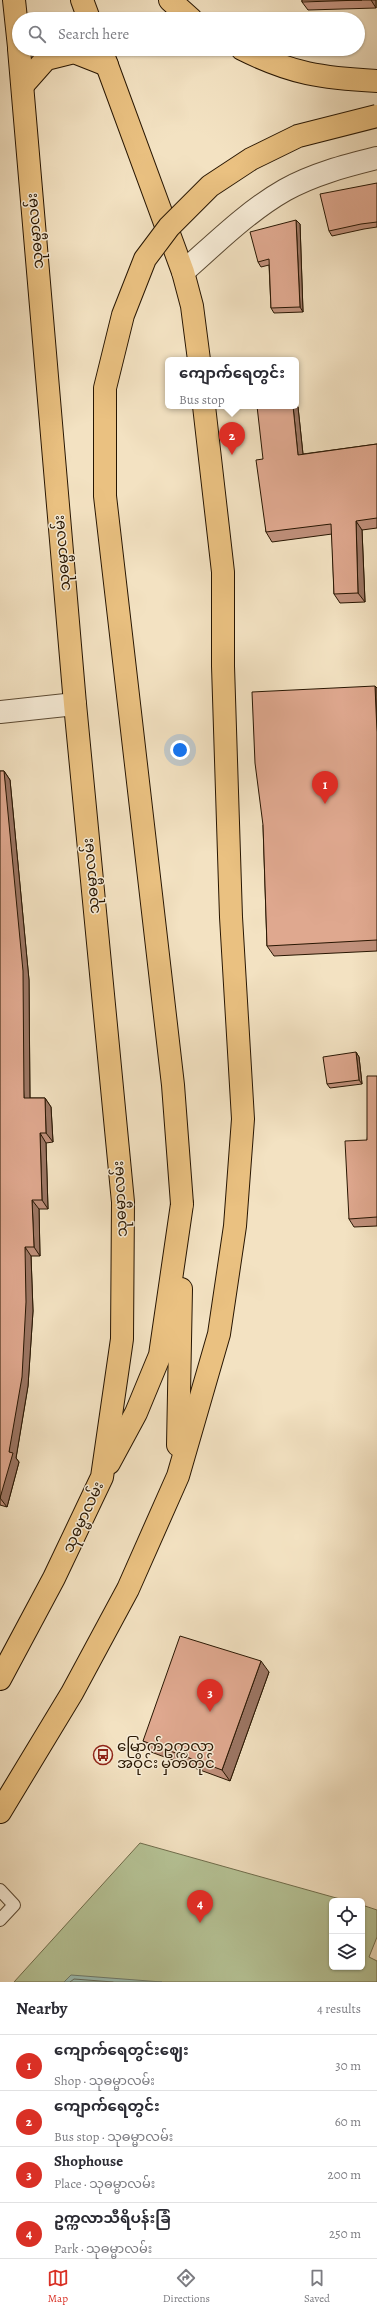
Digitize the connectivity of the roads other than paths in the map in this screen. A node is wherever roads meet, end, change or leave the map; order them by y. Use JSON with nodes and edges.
{"nodes":[{"id":1,"x":14,"y":0,"type":"edge"},
{"id":2,"x":82,"y":0,"type":"edge"},
{"id":3,"x":170,"y":0,"type":"edge"},
{"id":4,"x":15,"y":12,"type":"edge"},
{"id":5,"x":86,"y":12,"type":"edge"},
{"id":6,"x":183,"y":12,"type":"edge"},
{"id":7,"x":20,"y":56,"type":"edge"},
{"id":8,"x":58,"y":56,"type":"edge"},
{"id":9,"x":256,"y":56,"type":"edge"},
{"id":10,"x":104,"y":57,"type":"edge"},
{"id":11,"x":377,"y":81,"type":"edge"},
{"id":12,"x":23,"y":85,"type":"junction"},
{"id":13,"x":377,"y":116,"type":"edge"},
{"id":14,"x":377,"y":158,"type":"edge"},
{"id":15,"x":183,"y":272,"type":"junction"},
{"id":16,"x":199,"y":357,"type":"edge"},
{"id":17,"x":204,"y":409,"type":"edge"},
{"id":18,"x":75,"y":704,"type":"junction"},
{"id":19,"x":0,"y":712,"type":"edge"},
{"id":20,"x":182,"y":1204,"type":"junction"},
{"id":21,"x":102,"y":1476,"type":"junction"},
{"id":22,"x":178,"y":1476,"type":"junction"},
{"id":23,"x":0,"y":1679,"type":"edge"},
{"id":24,"x":0,"y":1812,"type":"edge"},
{"id":25,"x":0,"y":1890,"type":"edge"},
{"id":26,"x":0,"y":1920,"type":"edge"}],
"edges":[{"from":1,"to":4,"type":"main road","name":"သုဓမ္မာလမ်း"},
{"from":2,"to":5,"type":"main road"},
{"from":3,"to":6,"type":"main road"},
{"from":7,"to":12,"type":"main road","name":"သုဓမ္မာလမ်း"},
{"from":8,"to":12,"type":"main road"},
{"from":9,"to":11,"type":"main road"},
{"from":10,"to":15,"type":"main road"},
{"from":12,"to":18,"type":"main road","name":"သုဓမ္မာလမ်း"},
{"from":13,"to":20,"type":"main road","bridge":true},
{"from":14,"to":15,"type":"street"},
{"from":15,"to":16,"type":"main road"},
{"from":17,"to":22,"type":"main road"},
{"from":18,"to":19,"type":"street"},
{"from":18,"to":21,"type":"main road","name":"သုဓမ္မာလမ်း"},
{"from":20,"to":21,"type":"main road"},
{"from":20,"to":22,"type":"main road"},
{"from":21,"to":23,"type":"main road","name":"သုဓမ္မာလမ်း"},
{"from":22,"to":24,"type":"main road"},
{"from":25,"to":26,"type":"lane"}]}
